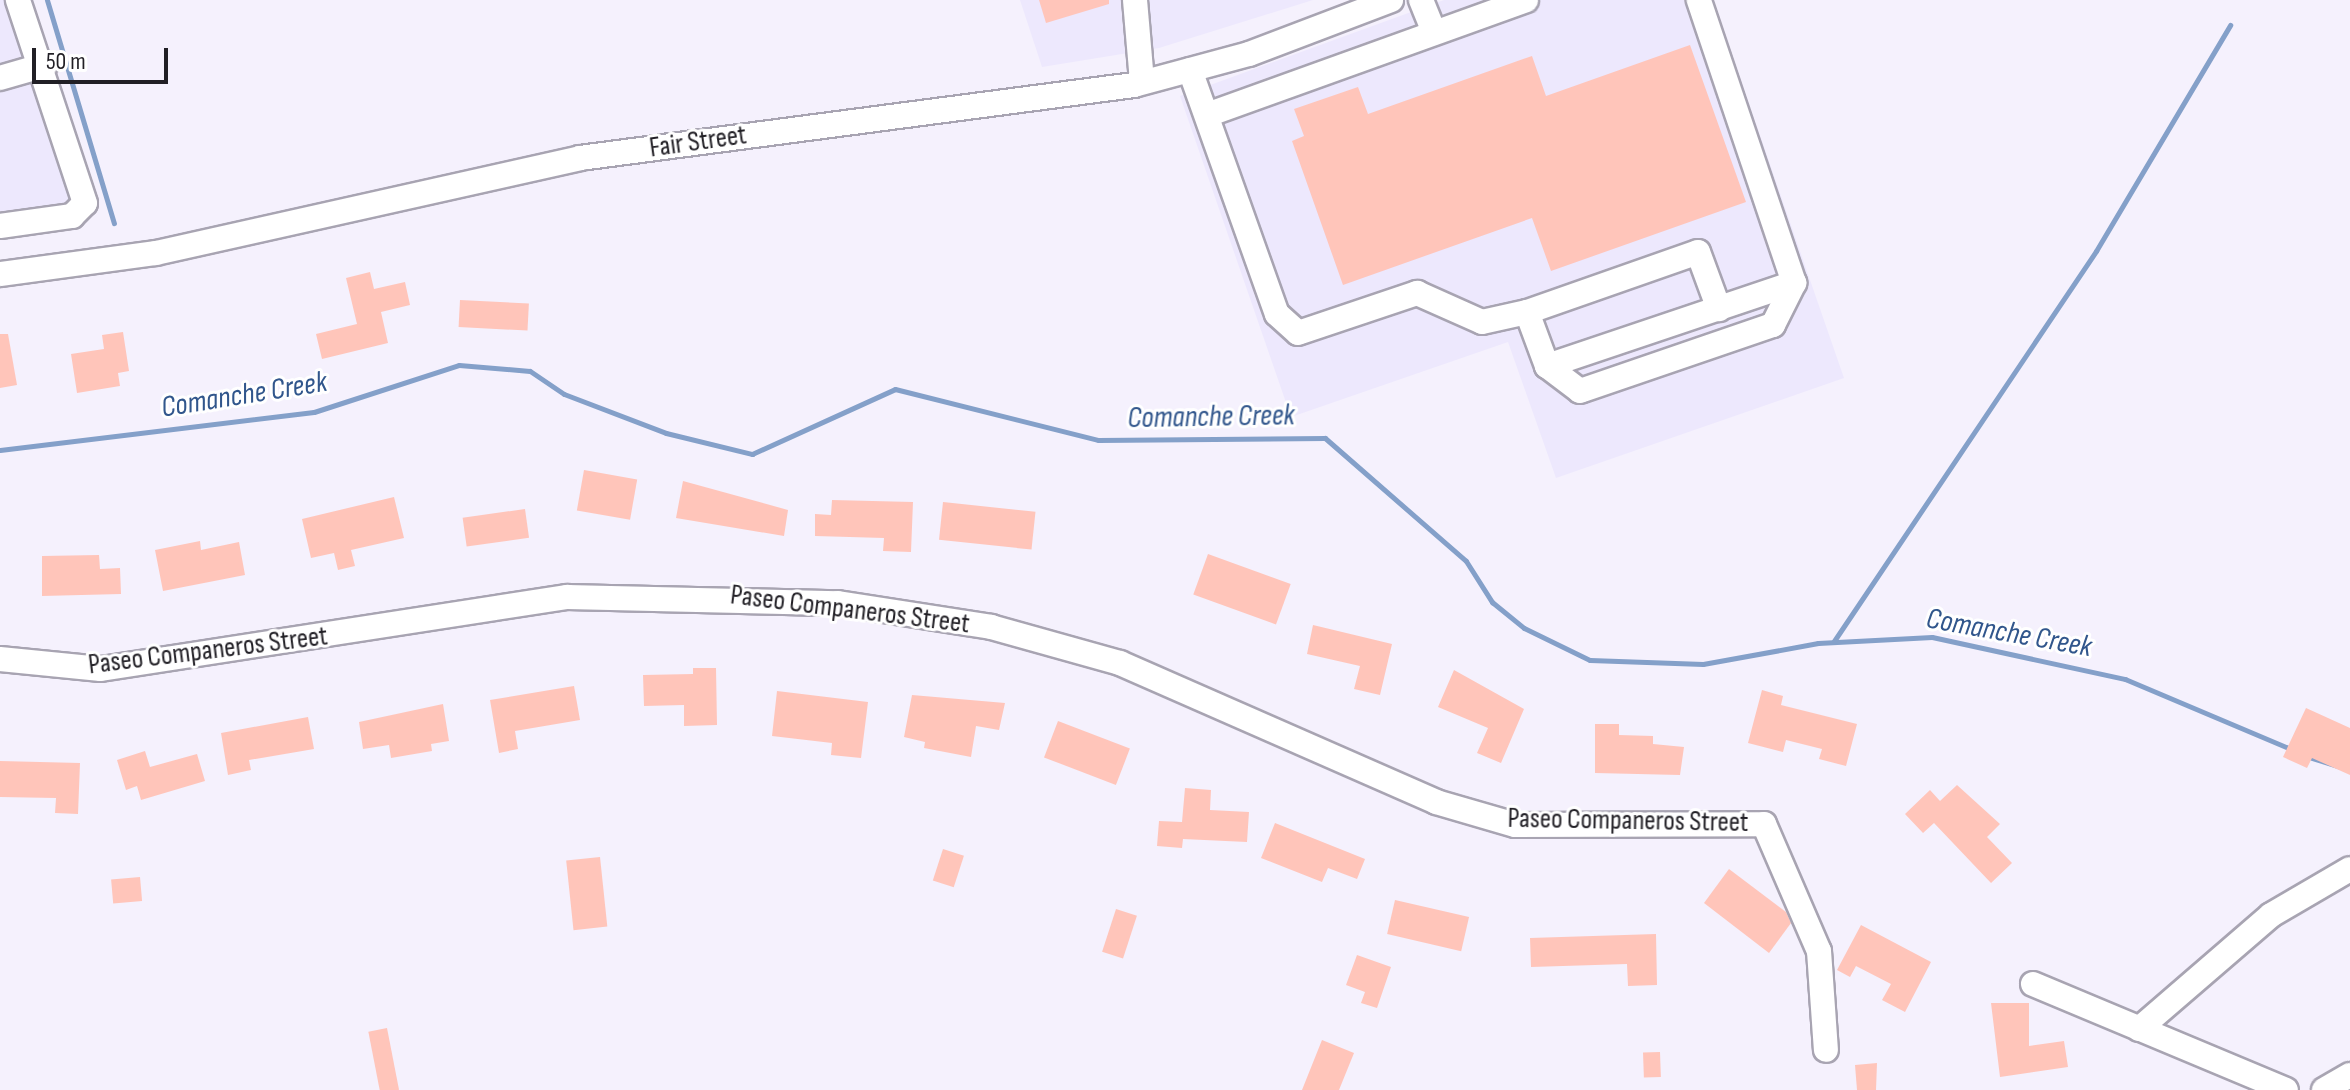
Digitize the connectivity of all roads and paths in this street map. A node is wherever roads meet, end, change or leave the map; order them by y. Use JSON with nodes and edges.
{"nodes":[{"id":1,"x":18,"y":0,"type":"edge"},
{"id":2,"x":1135,"y":0,"type":"edge"},
{"id":3,"x":1421,"y":0,"type":"edge"},
{"id":4,"x":1526,"y":0,"type":"edge"},
{"id":5,"x":1699,"y":0,"type":"edge"},
{"id":6,"x":1388,"y":1,"type":"edge"},
{"id":7,"x":1434,"y":33,"type":"junction"},
{"id":8,"x":45,"y":65,"type":"junction"},
{"id":9,"x":1190,"y":70,"type":"junction"},
{"id":10,"x":0,"y":78,"type":"edge"},
{"id":11,"x":1142,"y":82,"type":"junction"},
{"id":12,"x":1207,"y":115,"type":"junction"},
{"id":13,"x":0,"y":226,"type":"edge"},
{"id":14,"x":0,"y":274,"type":"edge"},
{"id":15,"x":1794,"y":283,"type":"junction"},
{"id":16,"x":1719,"y":309,"type":"junction"},
{"id":17,"x":1527,"y":312,"type":"junction"},
{"id":18,"x":1547,"y":366,"type":"junction"},
{"id":19,"x":0,"y":659,"type":"edge"},
{"id":20,"x":2350,"y":869,"type":"edge"},
{"id":21,"x":2033,"y":984,"type":"dead end"},
{"id":22,"x":2139,"y":1029,"type":"junction"},
{"id":23,"x":1826,"y":1050,"type":"dead end"},
{"id":24,"x":2350,"y":1075,"type":"edge"},
{"id":25,"x":2286,"y":1090,"type":"edge"},
{"id":26,"x":2324,"y":1090,"type":"edge"}],
"edges":[{"from":1,"to":8,"type":"street"},
{"from":2,"to":11,"type":"street"},
{"from":3,"to":7,"type":"street"},
{"from":4,"to":7,"type":"street"},
{"from":5,"to":15,"type":"street"},
{"from":6,"to":9,"type":"street","name":"Fair Street"},
{"from":7,"to":12,"type":"street"},
{"from":8,"to":10,"type":"street"},
{"from":8,"to":13,"type":"street"},
{"from":9,"to":11,"type":"street","name":"Fair Street"},
{"from":9,"to":12,"type":"street"},
{"from":11,"to":14,"type":"street","name":"Fair Street"},
{"from":12,"to":17,"type":"street"},
{"from":15,"to":16,"type":"street"},
{"from":15,"to":18,"type":"street"},
{"from":16,"to":17,"type":"street"},
{"from":16,"to":18,"type":"street"},
{"from":17,"to":18,"type":"street"},
{"from":19,"to":23,"type":"street","name":"Paseo Companeros Street"},
{"from":20,"to":22,"type":"street"},
{"from":21,"to":22,"type":"street"},
{"from":22,"to":25,"type":"street"},
{"from":24,"to":26,"type":"street"}]}
